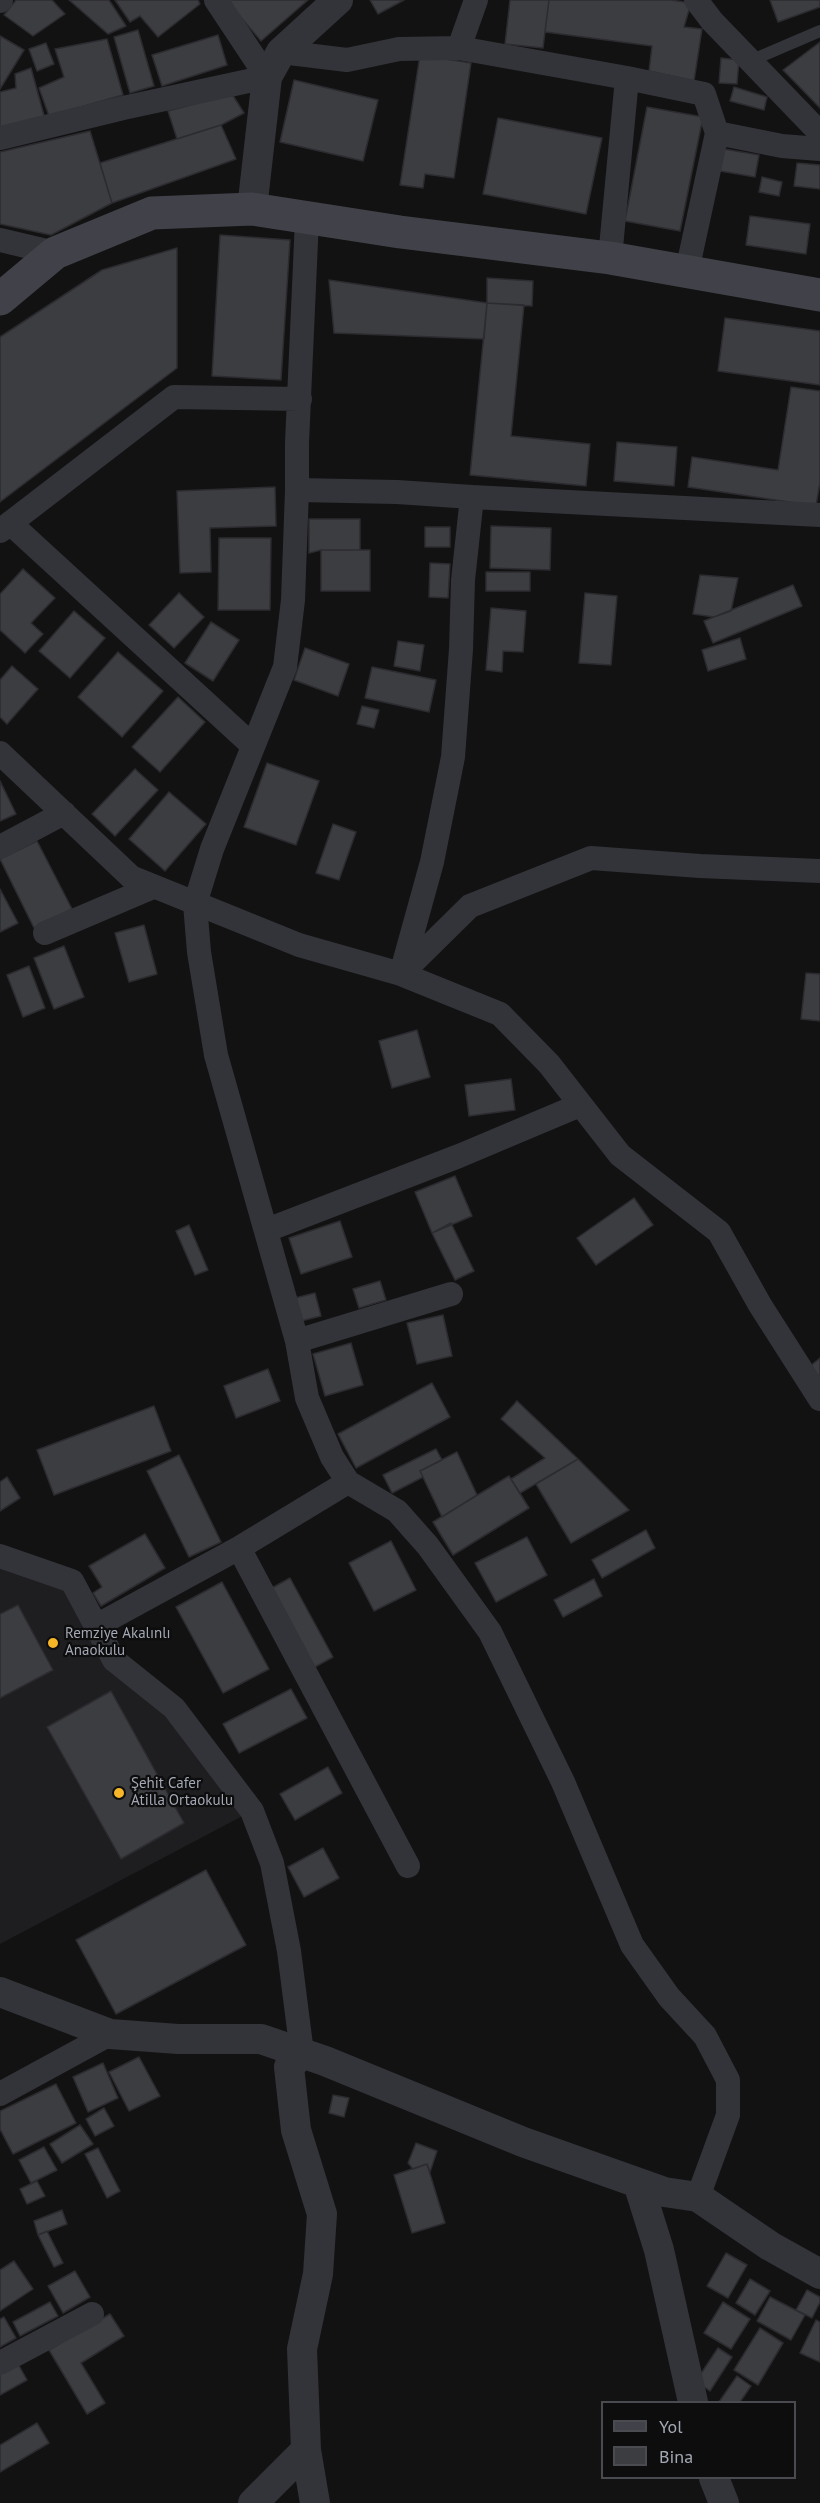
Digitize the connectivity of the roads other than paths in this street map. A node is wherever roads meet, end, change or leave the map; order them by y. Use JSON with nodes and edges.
{"nodes":[{"id":1,"x":216,"y":0,"type":"edge"},
{"id":2,"x":338,"y":0,"type":"edge"},
{"id":3,"x":476,"y":0,"type":"edge"},
{"id":4,"x":696,"y":0,"type":"edge"},
{"id":5,"x":820,"y":31,"type":"edge"},
{"id":6,"x":459,"y":48,"type":"junction"},
{"id":7,"x":750,"y":61,"type":"junction"},
{"id":8,"x":274,"y":64,"type":"junction"},
{"id":9,"x":627,"y":78,"type":"junction"},
{"id":10,"x":717,"y":133,"type":"junction"},
{"id":11,"x":820,"y":134,"type":"edge"},
{"id":12,"x":0,"y":138,"type":"edge"},
{"id":13,"x":820,"y":149,"type":"edge"},
{"id":14,"x":252,"y":209,"type":"junction"},
{"id":15,"x":307,"y":219,"type":"junction"},
{"id":16,"x":0,"y":240,"type":"edge"},
{"id":17,"x":55,"y":254,"type":"junction"},
{"id":18,"x":610,"y":258,"type":"junction"},
{"id":19,"x":687,"y":272,"type":"junction"},
{"id":20,"x":820,"y":295,"type":"edge"},
{"id":21,"x":0,"y":299,"type":"edge"},
{"id":22,"x":300,"y":399,"type":"junction"},
{"id":23,"x":297,"y":490,"type":"junction"},
{"id":24,"x":472,"y":498,"type":"junction"},
{"id":25,"x":820,"y":515,"type":"edge"},
{"id":26,"x":5,"y":527,"type":"edge"},
{"id":27,"x":253,"y":746,"type":"junction"},
{"id":28,"x":0,"y":753,"type":"edge"},
{"id":29,"x":64,"y":813,"type":"junction"},
{"id":30,"x":0,"y":847,"type":"edge"},
{"id":31,"x":820,"y":871,"type":"edge"},
{"id":32,"x":153,"y":887,"type":"junction"},
{"id":33,"x":195,"y":904,"type":"junction"},
{"id":34,"x":45,"y":933,"type":"dead end"},
{"id":35,"x":401,"y":974,"type":"junction"},
{"id":36,"x":580,"y":1105,"type":"junction"},
{"id":37,"x":267,"y":1230,"type":"junction"},
{"id":38,"x":451,"y":1294,"type":"dead end"},
{"id":39,"x":297,"y":1341,"type":"junction"},
{"id":40,"x":820,"y":1400,"type":"edge"},
{"id":41,"x":348,"y":1482,"type":"junction"},
{"id":42,"x":239,"y":1548,"type":"junction"},
{"id":43,"x":0,"y":1556,"type":"edge"},
{"id":44,"x":96,"y":1626,"type":"junction"},
{"id":45,"x":408,"y":1866,"type":"dead end"},
{"id":46,"x":0,"y":1992,"type":"edge"},
{"id":47,"x":110,"y":2034,"type":"junction"},
{"id":48,"x":302,"y":2053,"type":"junction"},
{"id":49,"x":1,"y":2090,"type":"edge"},
{"id":50,"x":638,"y":2183,"type":"junction"},
{"id":51,"x":698,"y":2197,"type":"junction"},
{"id":52,"x":820,"y":2274,"type":"edge"},
{"id":53,"x":92,"y":2314,"type":"dead end"},
{"id":54,"x":0,"y":2363,"type":"edge"},
{"id":55,"x":693,"y":2401,"type":"edge"},
{"id":56,"x":306,"y":2450,"type":"junction"},
{"id":57,"x":714,"y":2479,"type":"edge"},
{"id":58,"x":253,"y":2503,"type":"edge"},
{"id":59,"x":315,"y":2503,"type":"edge"},
{"id":60,"x":724,"y":2503,"type":"edge"}],
"edges":[{"from":1,"to":8,"type":"street"},
{"from":2,"to":8,"type":"street"},
{"from":3,"to":6,"type":"street"},
{"from":4,"to":7,"type":"street"},
{"from":5,"to":7,"type":"lane"},
{"from":6,"to":8,"type":"street"},
{"from":6,"to":9,"type":"street"},
{"from":7,"to":11,"type":"street"},
{"from":8,"to":12,"type":"street"},
{"from":8,"to":14,"type":"street"},
{"from":9,"to":10,"type":"street"},
{"from":9,"to":18,"type":"street"},
{"from":10,"to":13,"type":"street"},
{"from":10,"to":19,"type":"street"},
{"from":14,"to":15,"type":"main road"},
{"from":14,"to":17,"type":"main road"},
{"from":15,"to":18,"type":"main road"},
{"from":15,"to":22,"type":"street"},
{"from":16,"to":17,"type":"street"},
{"from":17,"to":21,"type":"main road"},
{"from":18,"to":19,"type":"main road"},
{"from":19,"to":20,"type":"main road"},
{"from":22,"to":23,"type":"street"},
{"from":22,"to":26,"type":"street"},
{"from":23,"to":24,"type":"street"},
{"from":23,"to":27,"type":"street"},
{"from":24,"to":25,"type":"street"},
{"from":24,"to":35,"type":"street"},
{"from":26,"to":27,"type":"street"},
{"from":27,"to":33,"type":"street"},
{"from":28,"to":29,"type":"street"},
{"from":29,"to":30,"type":"street"},
{"from":29,"to":32,"type":"street"},
{"from":31,"to":35,"type":"street"},
{"from":32,"to":33,"type":"street"},
{"from":32,"to":34,"type":"street"},
{"from":33,"to":35,"type":"street"},
{"from":33,"to":37,"type":"street"},
{"from":35,"to":36,"type":"street"},
{"from":36,"to":37,"type":"street"},
{"from":36,"to":40,"type":"street"},
{"from":37,"to":39,"type":"street"},
{"from":38,"to":39,"type":"street"},
{"from":39,"to":41,"type":"street"},
{"from":41,"to":42,"type":"street"},
{"from":41,"to":51,"type":"street"},
{"from":42,"to":44,"type":"street"},
{"from":42,"to":45,"type":"street"},
{"from":43,"to":44,"type":"street"},
{"from":44,"to":48,"type":"street"},
{"from":46,"to":47,"type":"street"},
{"from":47,"to":48,"type":"street"},
{"from":47,"to":49,"type":"street"},
{"from":48,"to":50,"type":"street"},
{"from":48,"to":56,"type":"street"},
{"from":50,"to":51,"type":"street"},
{"from":50,"to":55,"type":"street"},
{"from":51,"to":52,"type":"street"},
{"from":53,"to":54,"type":"street"},
{"from":56,"to":58,"type":"street"},
{"from":56,"to":59,"type":"street"},
{"from":57,"to":60,"type":"street"}]}
